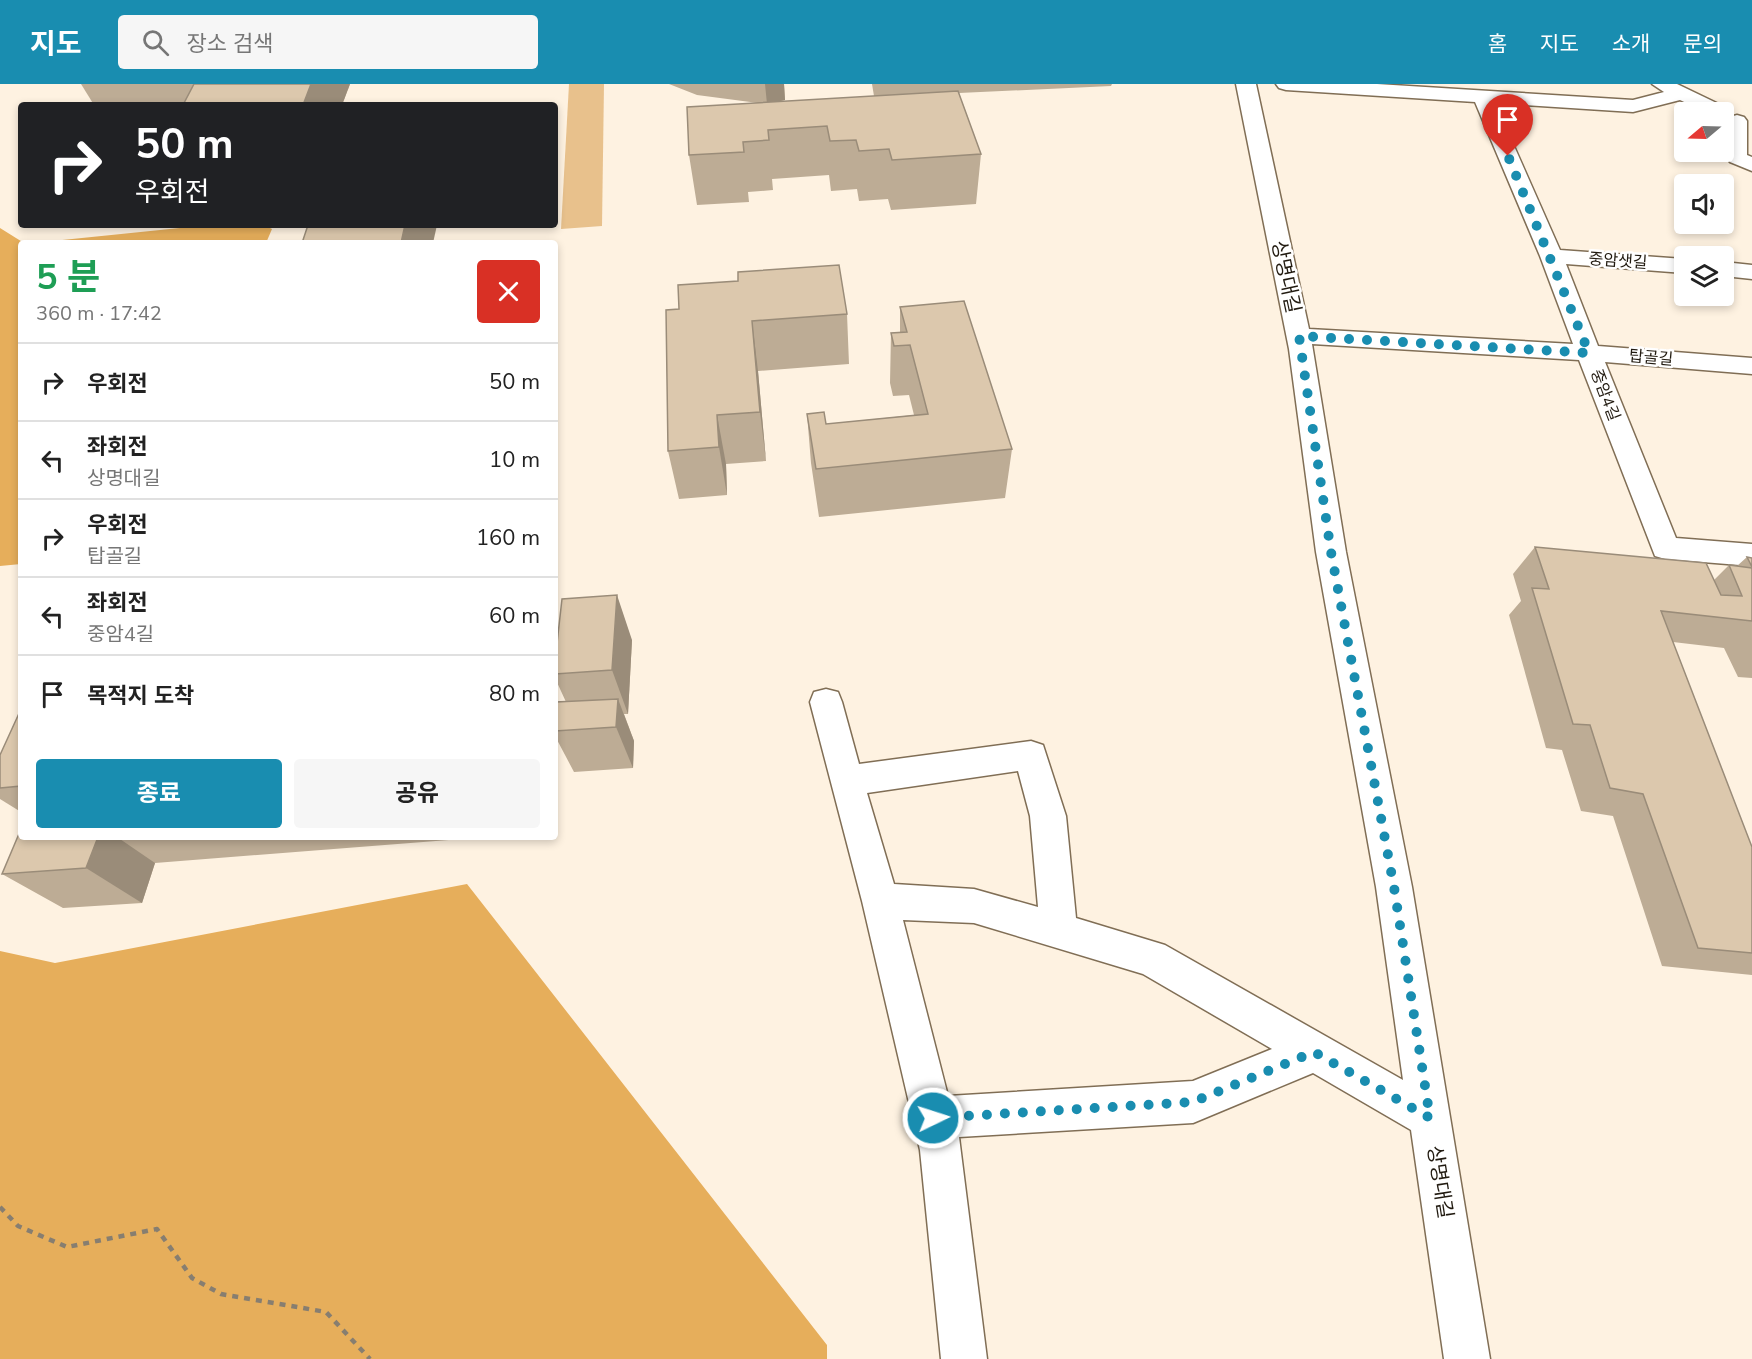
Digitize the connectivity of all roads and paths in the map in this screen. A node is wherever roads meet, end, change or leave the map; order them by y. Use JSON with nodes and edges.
{"nodes":[{"id":1,"x":1246,"y":84,"type":"edge"},
{"id":2,"x":1286,"y":84,"type":"edge"},
{"id":3,"x":1668,"y":87,"type":"edge"},
{"id":4,"x":1482,"y":96,"type":"junction"},
{"id":5,"x":1699,"y":102,"type":"edge"},
{"id":6,"x":1734,"y":122,"type":"edge"},
{"id":7,"x":1745,"y":162,"type":"edge"},
{"id":8,"x":1551,"y":256,"type":"junction"},
{"id":9,"x":1674,"y":265,"type":"edge"},
{"id":10,"x":1734,"y":270,"type":"edge"},
{"id":11,"x":1752,"y":272,"type":"edge"},
{"id":12,"x":1299,"y":336,"type":"junction"},
{"id":13,"x":1589,"y":353,"type":"junction"},
{"id":14,"x":1752,"y":366,"type":"edge"},
{"id":15,"x":1752,"y":555,"type":"edge"},
{"id":16,"x":826,"y":702,"type":"dead end"},
{"id":17,"x":846,"y":781,"type":"junction"},
{"id":18,"x":880,"y":901,"type":"junction"},
{"id":19,"x":1059,"y":931,"type":"junction"},
{"id":20,"x":1314,"y":1052,"type":"junction"},
{"id":21,"x":933,"y":1118,"type":"junction"},
{"id":22,"x":1430,"y":1118,"type":"junction"},
{"id":23,"x":0,"y":1207,"type":"edge"},
{"id":24,"x":370,"y":1359,"type":"edge"},
{"id":25,"x":964,"y":1359,"type":"edge"},
{"id":26,"x":1467,"y":1359,"type":"edge"}],
"edges":[{"from":1,"to":12,"type":"street","name":"상명대길"},
{"from":2,"to":4,"type":"street"},
{"from":3,"to":4,"type":"street"},
{"from":3,"to":5,"type":"street"},
{"from":4,"to":8,"type":"street","name":"중암4길"},
{"from":6,"to":7,"type":"street"},
{"from":8,"to":9,"type":"street","name":"중암샛길"},
{"from":8,"to":13,"type":"street","name":"중암4길"},
{"from":10,"to":11,"type":"street"},
{"from":12,"to":13,"type":"street","name":"탑골길"},
{"from":12,"to":22,"type":"street","name":"상명대길"},
{"from":13,"to":14,"type":"street","name":"탑골길"},
{"from":13,"to":15,"type":"street","name":"중암4길"},
{"from":16,"to":17,"type":"street"},
{"from":17,"to":18,"type":"street"},
{"from":17,"to":19,"type":"street"},
{"from":18,"to":19,"type":"street"},
{"from":18,"to":21,"type":"street"},
{"from":19,"to":20,"type":"street"},
{"from":20,"to":21,"type":"street"},
{"from":20,"to":22,"type":"street"},
{"from":21,"to":25,"type":"street"},
{"from":22,"to":26,"type":"street","name":"상명대길"},
{"from":23,"to":24,"type":"path"}]}
